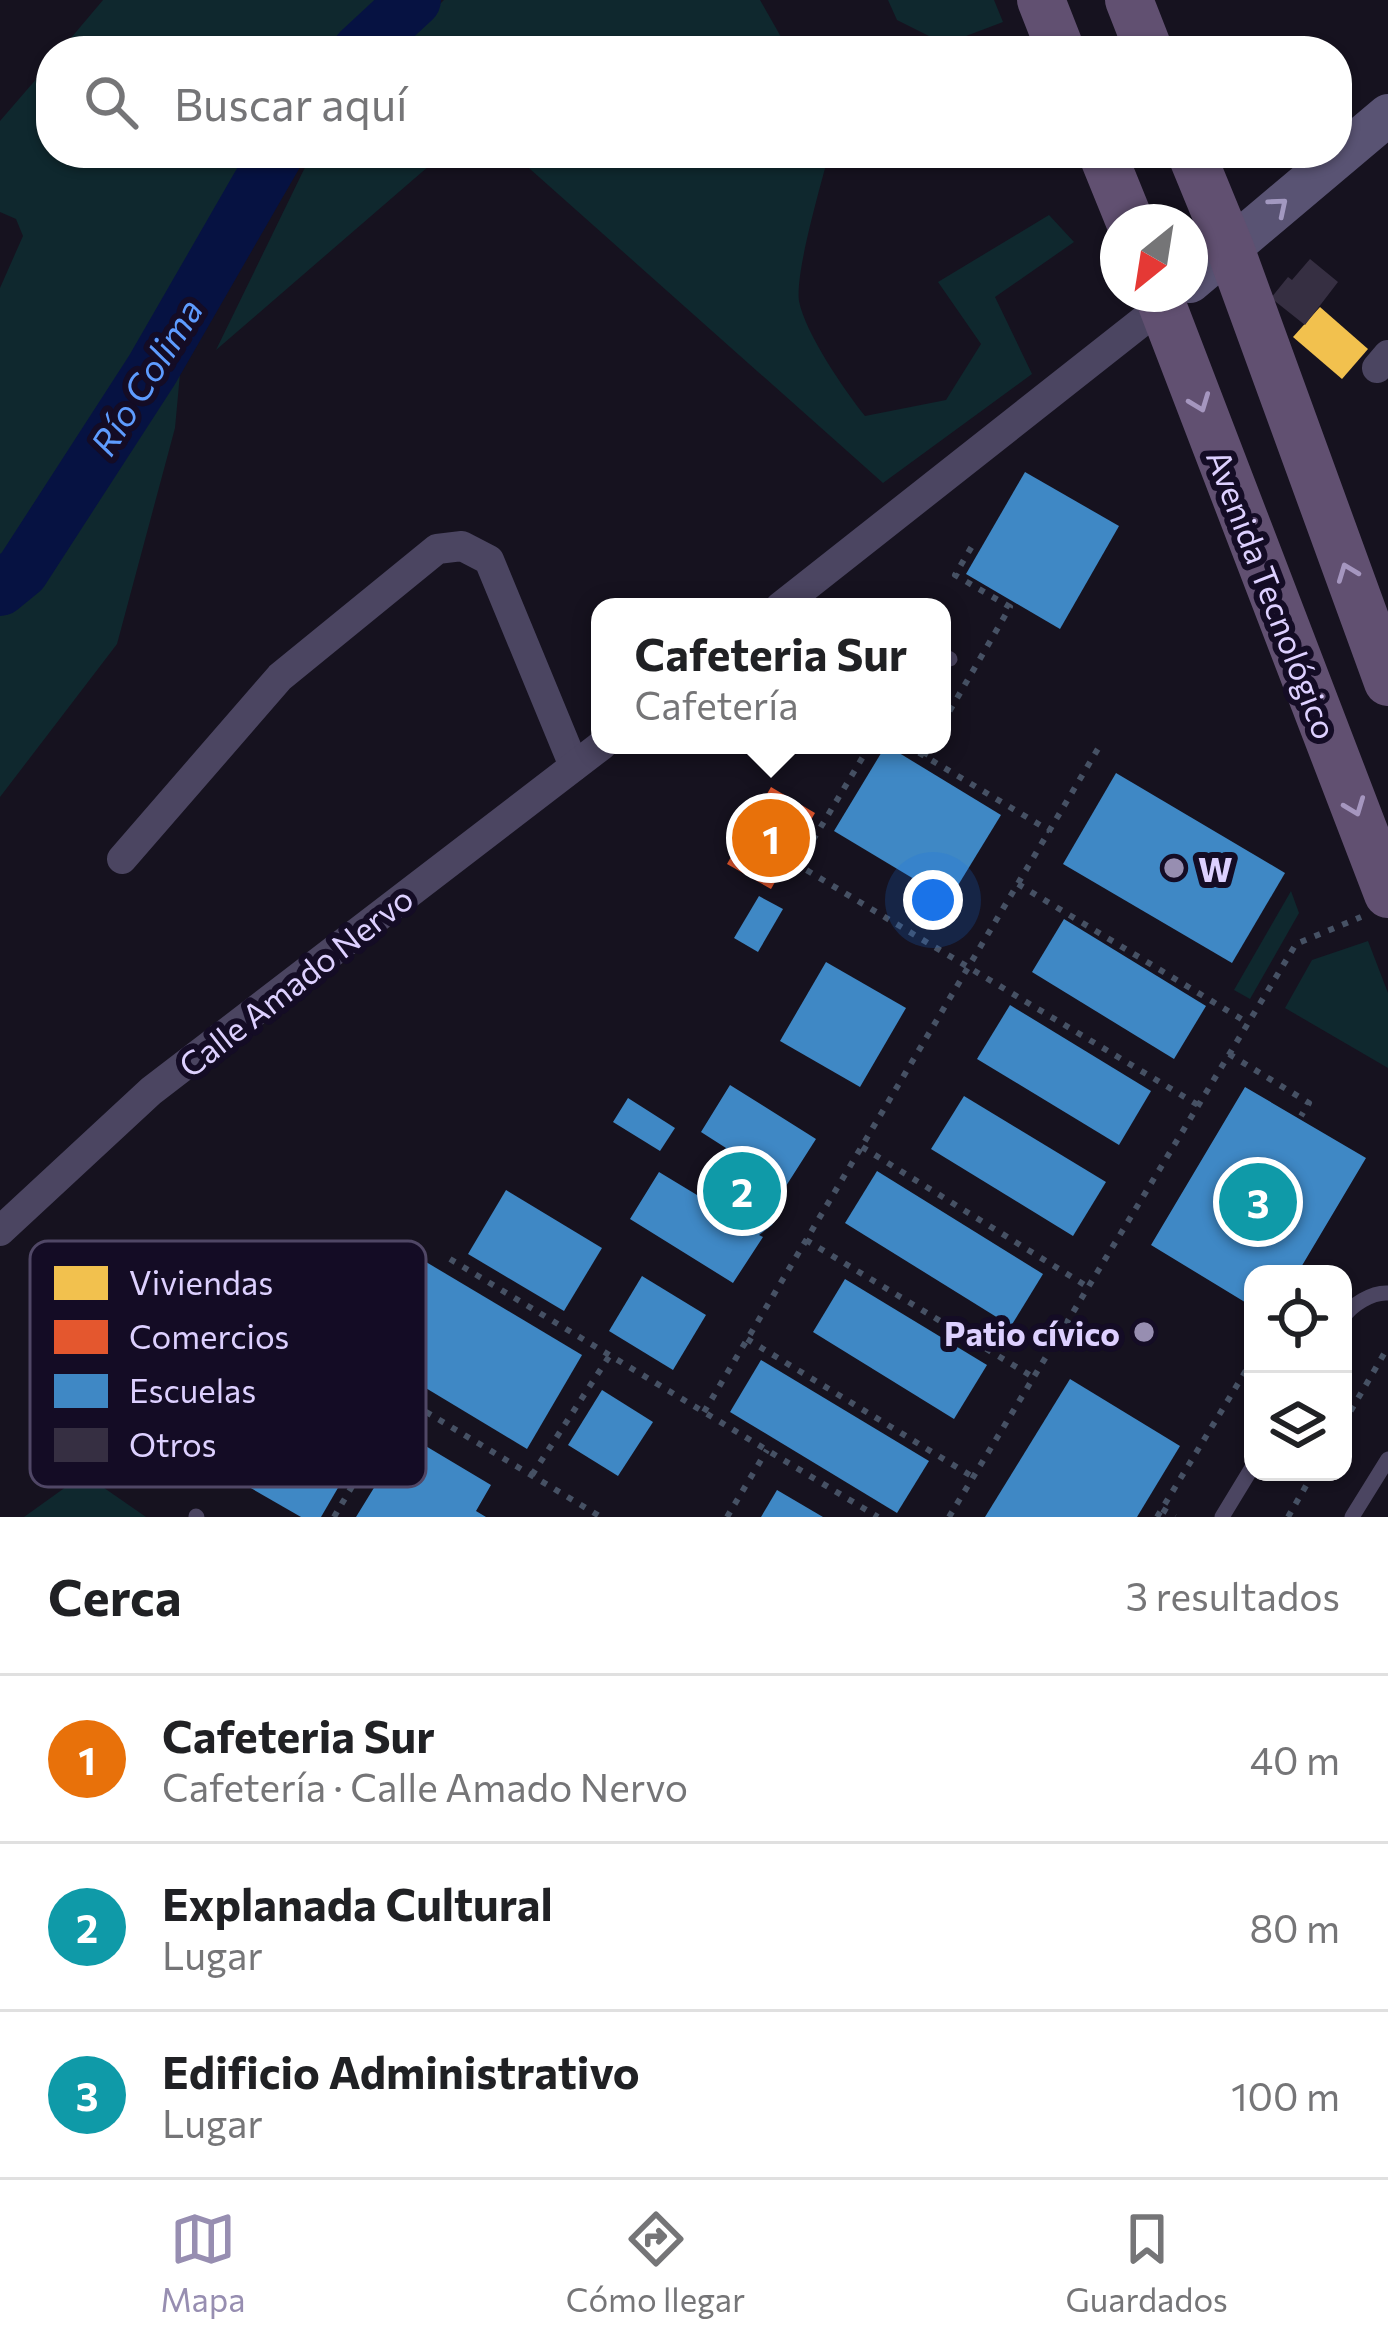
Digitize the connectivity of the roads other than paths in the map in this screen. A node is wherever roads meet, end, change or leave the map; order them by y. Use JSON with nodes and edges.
{"nodes":[{"id":1,"x":1041,"y":0,"type":"edge"},
{"id":2,"x":1129,"y":0,"type":"edge"},
{"id":3,"x":1055,"y":36,"type":"edge"},
{"id":4,"x":1143,"y":36,"type":"edge"},
{"id":5,"x":1388,"y":115,"type":"edge"},
{"id":6,"x":1352,"y":145,"type":"edge"},
{"id":7,"x":1108,"y":168,"type":"edge"},
{"id":8,"x":1197,"y":168,"type":"edge"},
{"id":9,"x":1325,"y":168,"type":"edge"},
{"id":10,"x":1123,"y":204,"type":"edge"},
{"id":11,"x":1229,"y":248,"type":"junction"},
{"id":12,"x":1208,"y":265,"type":"edge"},
{"id":13,"x":1150,"y":312,"type":"edge"},
{"id":14,"x":1178,"y":312,"type":"edge"},
{"id":15,"x":792,"y":598,"type":"edge"},
{"id":16,"x":1388,"y":682,"type":"edge"},
{"id":17,"x":591,"y":753,"type":"edge"},
{"id":18,"x":574,"y":766,"type":"junction"},
{"id":19,"x":122,"y":859,"type":"dead end"},
{"id":20,"x":1380,"y":903,"type":"edge"},
{"id":21,"x":0,"y":1231,"type":"edge"},
{"id":22,"x":1388,"y":1293,"type":"edge"},
{"id":23,"x":1352,"y":1307,"type":"edge"},
{"id":24,"x":1388,"y":1459,"type":"edge"},
{"id":25,"x":1244,"y":1481,"type":"edge"},
{"id":26,"x":1222,"y":1517,"type":"edge"},
{"id":27,"x":1352,"y":1517,"type":"edge"}],
"edges":[{"from":1,"to":3,"type":"main road"},
{"from":2,"to":4,"type":"main road"},
{"from":6,"to":5,"type":"street","one_way":true},
{"from":7,"to":10,"type":"main road"},
{"from":8,"to":11,"type":"main road"},
{"from":11,"to":9,"type":"street","one_way":true},
{"from":11,"to":12,"type":"street"},
{"from":16,"to":11,"type":"main road","one_way":true},
{"from":13,"to":15,"type":"street"},
{"from":14,"to":20,"type":"main road","name":"Avenida Tecnológico","one_way":true},
{"from":17,"to":18,"type":"street","name":"Calle Amado Nervo"},
{"from":18,"to":19,"type":"street"},
{"from":18,"to":21,"type":"street","name":"Calle Amado Nervo"},
{"from":22,"to":23,"type":"lane"},
{"from":24,"to":27,"type":"lane"},
{"from":25,"to":26,"type":"lane"}]}
